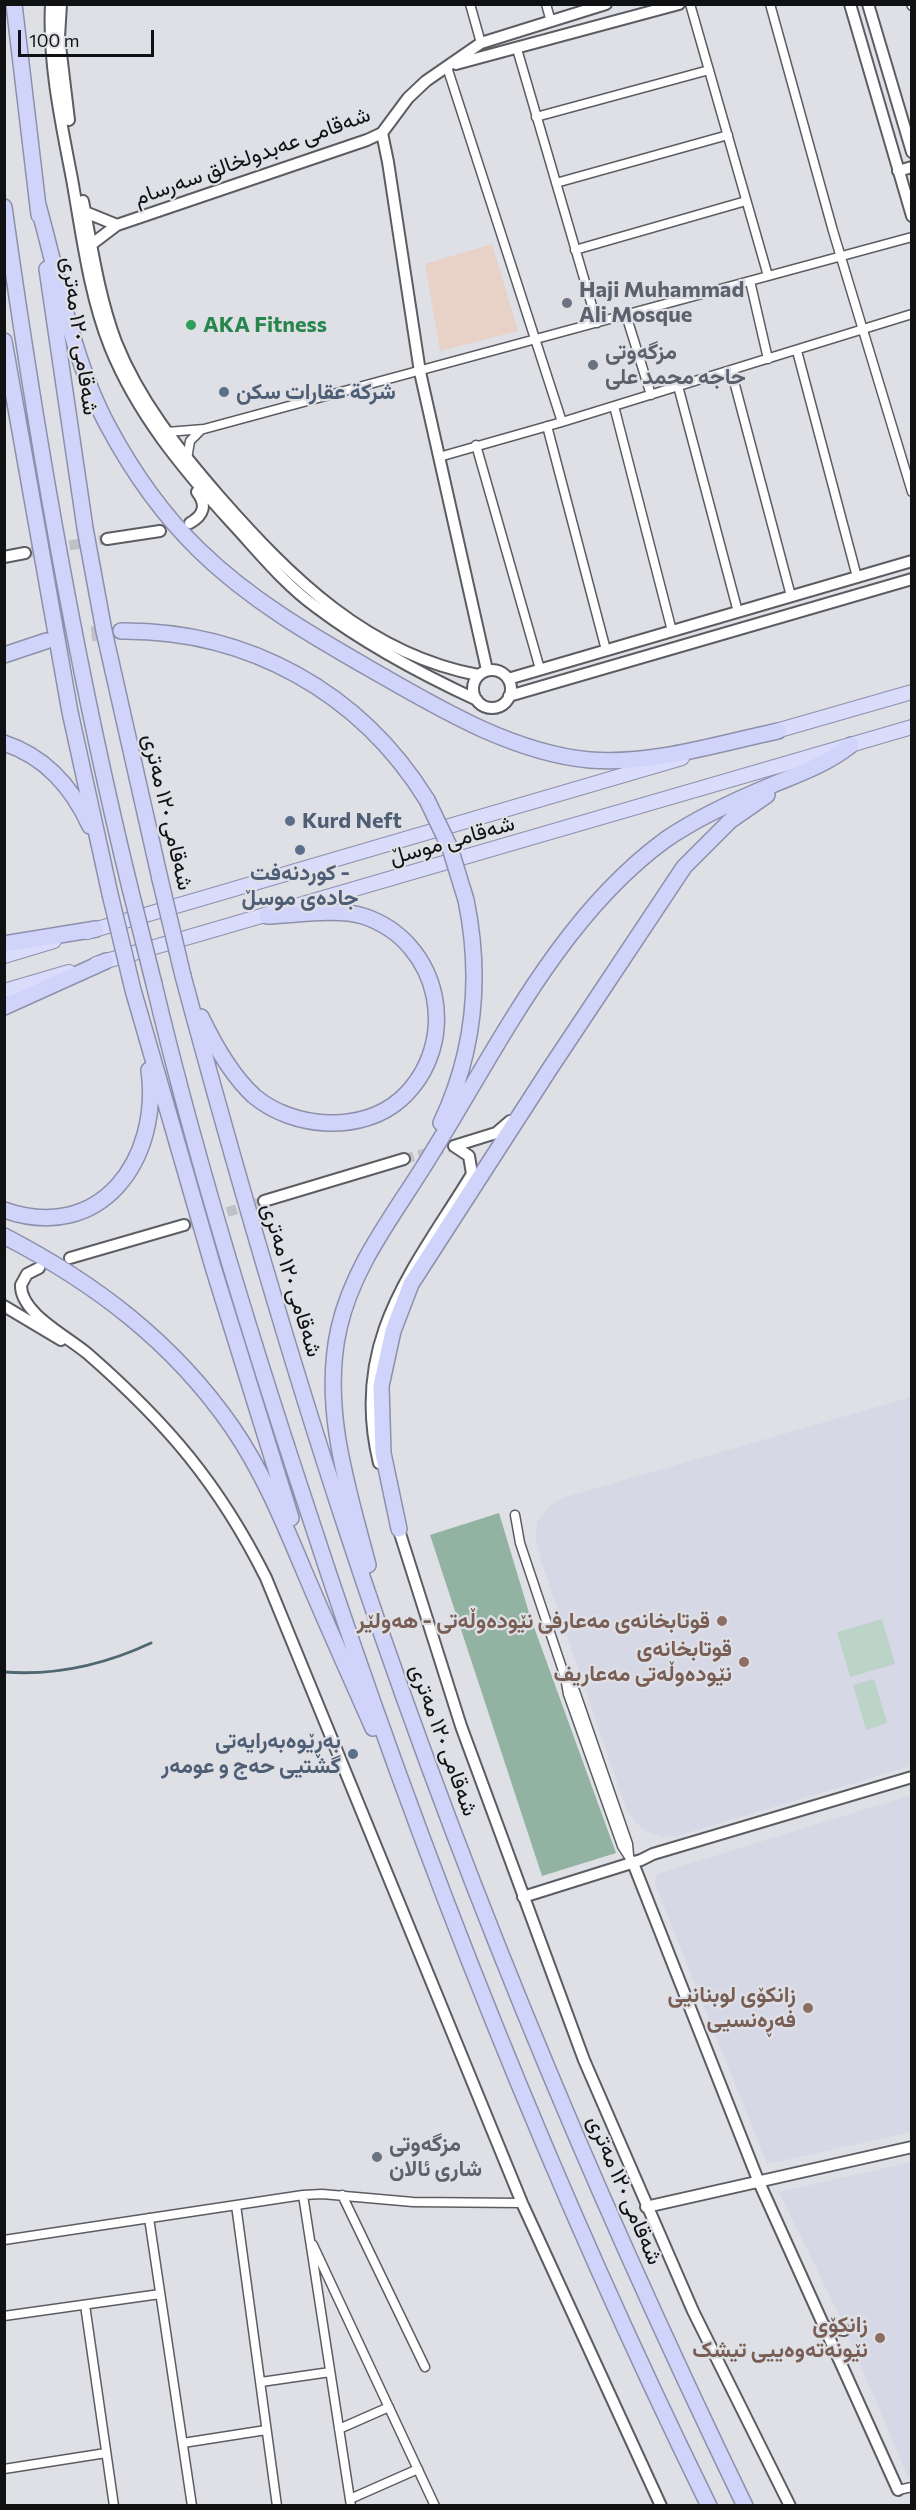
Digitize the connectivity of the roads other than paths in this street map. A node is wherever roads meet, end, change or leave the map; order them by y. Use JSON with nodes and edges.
{"nodes":[{"id":1,"x":14,"y":4,"type":"edge"},
{"id":2,"x":51,"y":4,"type":"edge"},
{"id":3,"x":61,"y":4,"type":"edge"},
{"id":4,"x":470,"y":4,"type":"edge"},
{"id":5,"x":546,"y":4,"type":"edge"},
{"id":6,"x":606,"y":4,"type":"edge"},
{"id":7,"x":679,"y":4,"type":"edge"},
{"id":8,"x":690,"y":4,"type":"edge"},
{"id":9,"x":770,"y":4,"type":"edge"},
{"id":10,"x":850,"y":4,"type":"edge"},
{"id":11,"x":868,"y":4,"type":"edge"},
{"id":12,"x":551,"y":22,"type":"junction"},
{"id":13,"x":481,"y":43,"type":"junction"},
{"id":14,"x":517,"y":49,"type":"junction"},
{"id":15,"x":447,"y":67,"type":"junction"},
{"id":16,"x":709,"y":70,"type":"junction"},
{"id":17,"x":536,"y":117,"type":"junction"},
{"id":18,"x":382,"y":133,"type":"junction"},
{"id":19,"x":728,"y":135,"type":"junction"},
{"id":20,"x":911,"y":148,"type":"edge"},
{"id":21,"x":912,"y":167,"type":"edge"},
{"id":22,"x":898,"y":171,"type":"junction"},
{"id":23,"x":556,"y":183,"type":"junction"},
{"id":24,"x":746,"y":201,"type":"junction"},
{"id":25,"x":38,"y":205,"type":"junction"},
{"id":26,"x":4,"y":207,"type":"edge"},
{"id":27,"x":85,"y":212,"type":"junction"},
{"id":28,"x":912,"y":216,"type":"edge"},
{"id":29,"x":117,"y":225,"type":"junction"},
{"id":30,"x":912,"y":237,"type":"edge"},
{"id":31,"x":92,"y":244,"type":"junction"},
{"id":32,"x":575,"y":250,"type":"junction"},
{"id":33,"x":840,"y":256,"type":"junction"},
{"id":34,"x":768,"y":276,"type":"junction"},
{"id":35,"x":750,"y":281,"type":"junction"},
{"id":36,"x":912,"y":314,"type":"edge"},
{"id":37,"x":626,"y":315,"type":"junction"},
{"id":38,"x":597,"y":323,"type":"junction"},
{"id":39,"x":862,"y":328,"type":"junction"},
{"id":40,"x":535,"y":340,"type":"junction"},
{"id":41,"x":4,"y":341,"type":"edge"},
{"id":42,"x":797,"y":351,"type":"junction"},
{"id":43,"x":768,"y":359,"type":"junction"},
{"id":44,"x":731,"y":370,"type":"junction"},
{"id":45,"x":420,"y":372,"type":"junction"},
{"id":46,"x":678,"y":386,"type":"junction"},
{"id":47,"x":651,"y":395,"type":"junction"},
{"id":48,"x":614,"y":406,"type":"junction"},
{"id":49,"x":561,"y":422,"type":"junction"},
{"id":50,"x":547,"y":426,"type":"junction"},
{"id":51,"x":204,"y":429,"type":"junction"},
{"id":52,"x":167,"y":432,"type":"junction"},
{"id":53,"x":476,"y":445,"type":"junction"},
{"id":54,"x":439,"y":457,"type":"junction"},
{"id":55,"x":186,"y":459,"type":"junction"},
{"id":56,"x":193,"y":481,"type":"junction"},
{"id":57,"x":912,"y":492,"type":"edge"},
{"id":58,"x":190,"y":523,"type":"dead end"},
{"id":59,"x":160,"y":531,"type":"dead end"},
{"id":60,"x":107,"y":539,"type":"tunnel mouth"},
{"id":61,"x":25,"y":553,"type":"tunnel mouth"},
{"id":62,"x":4,"y":557,"type":"edge"},
{"id":63,"x":912,"y":561,"type":"edge"},
{"id":64,"x":857,"y":577,"type":"junction"},
{"id":65,"x":912,"y":579,"type":"edge"},
{"id":66,"x":791,"y":596,"type":"junction"},
{"id":67,"x":771,"y":602,"type":"junction"},
{"id":68,"x":738,"y":612,"type":"junction"},
{"id":69,"x":775,"y":618,"type":"junction"},
{"id":70,"x":122,"y":631,"type":"tunnel mouth"},
{"id":71,"x":672,"y":631,"type":"junction"},
{"id":72,"x":46,"y":641,"type":"tunnel mouth"},
{"id":73,"x":606,"y":650,"type":"junction"},
{"id":74,"x":4,"y":655,"type":"edge"},
{"id":75,"x":540,"y":669,"type":"junction"},
{"id":76,"x":483,"y":673,"type":"junction"},
{"id":77,"x":508,"y":679,"type":"junction"},
{"id":78,"x":912,"y":692,"type":"edge"},
{"id":79,"x":509,"y":696,"type":"junction"},
{"id":80,"x":477,"y":700,"type":"junction"},
{"id":81,"x":912,"y":727,"type":"edge"},
{"id":82,"x":778,"y":730,"type":"junction"},
{"id":83,"x":4,"y":743,"type":"edge"},
{"id":84,"x":851,"y":745,"type":"junction"},
{"id":85,"x":808,"y":771,"type":"junction"},
{"id":86,"x":105,"y":873,"type":"junction"},
{"id":87,"x":267,"y":916,"type":"junction"},
{"id":88,"x":96,"y":929,"type":"junction"},
{"id":89,"x":4,"y":944,"type":"edge"},
{"id":90,"x":4,"y":956,"type":"edge"},
{"id":91,"x":106,"y":961,"type":"junction"},
{"id":92,"x":183,"y":976,"type":"junction"},
{"id":93,"x":4,"y":992,"type":"edge"},
{"id":94,"x":4,"y":1007,"type":"edge"},
{"id":95,"x":139,"y":1014,"type":"junction"},
{"id":96,"x":544,"y":1077,"type":"junction"},
{"id":97,"x":404,"y":1159,"type":"tunnel mouth"},
{"id":98,"x":264,"y":1201,"type":"tunnel mouth"},
{"id":99,"x":398,"y":1205,"type":"junction"},
{"id":100,"x":4,"y":1210,"type":"edge"},
{"id":101,"x":184,"y":1225,"type":"tunnel mouth"},
{"id":102,"x":4,"y":1236,"type":"edge"},
{"id":103,"x":70,"y":1258,"type":"dead end"},
{"id":104,"x":39,"y":1268,"type":"dead end"},
{"id":105,"x":4,"y":1306,"type":"edge"},
{"id":106,"x":97,"y":1362,"type":"junction"},
{"id":107,"x":515,"y":1515,"type":"dead end"},
{"id":108,"x":399,"y":1529,"type":"junction"},
{"id":109,"x":322,"y":1614,"type":"junction"},
{"id":110,"x":404,"y":1698,"type":"junction"},
{"id":111,"x":912,"y":1777,"type":"edge"},
{"id":112,"x":401,"y":1781,"type":"junction"},
{"id":113,"x":912,"y":1784,"type":"edge"},
{"id":114,"x":742,"y":1831,"type":"junction"},
{"id":115,"x":634,"y":1859,"type":"junction"},
{"id":116,"x":523,"y":1897,"type":"junction"},
{"id":117,"x":912,"y":2147,"type":"edge"},
{"id":118,"x":758,"y":2180,"type":"junction"},
{"id":119,"x":303,"y":2195,"type":"junction"},
{"id":120,"x":342,"y":2195,"type":"junction"},
{"id":121,"x":522,"y":2203,"type":"junction"},
{"id":122,"x":236,"y":2205,"type":"junction"},
{"id":123,"x":646,"y":2207,"type":"junction"},
{"id":124,"x":149,"y":2218,"type":"junction"},
{"id":125,"x":309,"y":2237,"type":"junction"},
{"id":126,"x":4,"y":2240,"type":"edge"},
{"id":127,"x":160,"y":2294,"type":"junction"},
{"id":128,"x":85,"y":2305,"type":"junction"},
{"id":129,"x":4,"y":2316,"type":"edge"},
{"id":130,"x":826,"y":2327,"type":"junction"},
{"id":131,"x":844,"y":2330,"type":"dead end"},
{"id":132,"x":425,"y":2367,"type":"dead end"},
{"id":133,"x":330,"y":2372,"type":"junction"},
{"id":134,"x":261,"y":2382,"type":"junction"},
{"id":135,"x":389,"y":2407,"type":"junction"},
{"id":136,"x":339,"y":2429,"type":"junction"},
{"id":137,"x":266,"y":2430,"type":"junction"},
{"id":138,"x":183,"y":2443,"type":"junction"},
{"id":139,"x":106,"y":2453,"type":"junction"},
{"id":140,"x":4,"y":2469,"type":"edge"},
{"id":141,"x":418,"y":2469,"type":"junction"},
{"id":142,"x":912,"y":2487,"type":"edge"},
{"id":143,"x":898,"y":2490,"type":"joint"},
{"id":144,"x":350,"y":2502,"type":"edge"},
{"id":145,"x":114,"y":2505,"type":"edge"},
{"id":146,"x":192,"y":2505,"type":"edge"},
{"id":147,"x":277,"y":2505,"type":"edge"},
{"id":148,"x":435,"y":2505,"type":"edge"},
{"id":149,"x":661,"y":2505,"type":"edge"},
{"id":150,"x":709,"y":2505,"type":"edge"},
{"id":151,"x":745,"y":2505,"type":"edge"},
{"id":152,"x":790,"y":2505,"type":"edge"}],
"edges":[{"from":1,"to":25,"type":"highway","name":"شەقامی ١٢٠ مەتری"},
{"from":2,"to":56,"type":"street"},
{"from":3,"to":27,"type":"street"},
{"from":4,"to":13,"type":"street"},
{"from":5,"to":12,"type":"street"},
{"from":6,"to":12,"type":"street","name":"شەقامی عەبدولخالق سەرسام"},
{"from":7,"to":14,"type":"street","name":"شەقامی عەبدولخالق سەرسام"},
{"from":8,"to":16,"type":"street"},
{"from":9,"to":33,"type":"street"},
{"from":10,"to":22,"type":"street"},
{"from":11,"to":20,"type":"street"},
{"from":12,"to":13,"type":"street","name":"شەقامی عەبدولخالق سەرسام"},
{"from":13,"to":15,"type":"street","name":"شەقامی عەبدولخالق سەرسام"},
{"from":14,"to":15,"type":"street","name":"شەقامی عەبدولخالق سەرسام"},
{"from":14,"to":17,"type":"street"},
{"from":15,"to":18,"type":"street","name":"شەقامی عەبدولخالق سەرسام"},
{"from":15,"to":40,"type":"street"},
{"from":16,"to":17,"type":"street"},
{"from":16,"to":19,"type":"street"},
{"from":17,"to":23,"type":"street"},
{"from":18,"to":29,"type":"street","name":"شەقامی عەبدولخالق سەرسام"},
{"from":18,"to":45,"type":"street"},
{"from":19,"to":23,"type":"street"},
{"from":19,"to":24,"type":"street"},
{"from":21,"to":22,"type":"street"},
{"from":22,"to":28,"type":"street"},
{"from":23,"to":32,"type":"street"},
{"from":24,"to":32,"type":"street"},
{"from":24,"to":34,"type":"street"},
{"from":25,"to":82,"type":"highway"},
{"from":25,"to":92,"type":"highway","name":"شەقامی ١٢٠ مەتری","bridge":true},
{"from":26,"to":112,"type":"highway","bridge":true},
{"from":27,"to":29,"type":"street","name":"شەقامی عەبدولخالق سەرسام"},
{"from":27,"to":31,"type":"street"},
{"from":29,"to":31,"type":"street","name":"شەقامی عەبدولخالق سەرسام"},
{"from":30,"to":33,"type":"street"},
{"from":31,"to":52,"type":"street"},
{"from":32,"to":38,"type":"street"},
{"from":33,"to":34,"type":"street"},
{"from":33,"to":39,"type":"street"},
{"from":34,"to":35,"type":"street"},
{"from":35,"to":37,"type":"street"},
{"from":35,"to":43,"type":"street"},
{"from":36,"to":39,"type":"street"},
{"from":37,"to":38,"type":"street"},
{"from":37,"to":47,"type":"street"},
{"from":38,"to":40,"type":"street"},
{"from":39,"to":42,"type":"street"},
{"from":39,"to":57,"type":"street"},
{"from":40,"to":45,"type":"street"},
{"from":40,"to":49,"type":"street"},
{"from":41,"to":86,"type":"highway"},
{"from":42,"to":43,"type":"street"},
{"from":42,"to":64,"type":"street"},
{"from":43,"to":44,"type":"street"},
{"from":44,"to":46,"type":"street"},
{"from":44,"to":66,"type":"street"},
{"from":45,"to":51,"type":"street"},
{"from":45,"to":54,"type":"street"},
{"from":46,"to":47,"type":"street"},
{"from":46,"to":68,"type":"street"},
{"from":47,"to":48,"type":"street"},
{"from":48,"to":49,"type":"street"},
{"from":48,"to":71,"type":"street"},
{"from":49,"to":50,"type":"street"},
{"from":50,"to":53,"type":"street"},
{"from":50,"to":73,"type":"street"},
{"from":51,"to":52,"type":"street"},
{"from":51,"to":55,"type":"street"},
{"from":52,"to":55,"type":"street"},
{"from":53,"to":54,"type":"street"},
{"from":53,"to":75,"type":"street"},
{"from":54,"to":76,"type":"street"},
{"from":55,"to":76,"type":"street"},
{"from":56,"to":58,"type":"street"},
{"from":56,"to":80,"type":"street"},
{"from":59,"to":60,"type":"street"},
{"from":61,"to":62,"type":"street"},
{"from":63,"to":64,"type":"street"},
{"from":64,"to":66,"type":"street"},
{"from":65,"to":69,"type":"street"},
{"from":66,"to":67,"type":"street"},
{"from":67,"to":68,"type":"street"},
{"from":67,"to":69,"type":"street"},
{"from":68,"to":71,"type":"street"},
{"from":69,"to":79,"type":"street"},
{"from":70,"to":99,"type":"highway","bridge":true},
{"from":71,"to":73,"type":"street"},
{"from":72,"to":74,"type":"highway"},
{"from":73,"to":75,"type":"street"},
{"from":75,"to":77,"type":"street"},
{"from":76,"to":77,"type":"street"},
{"from":76,"to":80,"type":"street"},
{"from":77,"to":79,"type":"street"},
{"from":78,"to":82,"type":"highway","name":"شەقامی موسڵ"},
{"from":79,"to":80,"type":"street"},
{"from":81,"to":84,"type":"highway","name":"شەقامی موسڵ"},
{"from":82,"to":88,"type":"highway","name":"شەقامی موسڵ"},
{"from":83,"to":86,"type":"highway"},
{"from":84,"to":85,"type":"highway"},
{"from":84,"to":87,"type":"highway","name":"شەقامی موسڵ"},
{"from":85,"to":96,"type":"highway"},
{"from":85,"to":99,"type":"highway"},
{"from":86,"to":95,"type":"highway","bridge":true},
{"from":87,"to":91,"type":"highway","name":"شەقامی موسڵ"},
{"from":87,"to":92,"type":"highway"},
{"from":88,"to":89,"type":"highway"},
{"from":88,"to":90,"type":"highway","name":"شەقامی موسڵ"},
{"from":91,"to":93,"type":"highway","name":"شەقامی موسڵ"},
{"from":91,"to":94,"type":"highway"},
{"from":92,"to":110,"type":"highway","name":"شەقامی ١٢٠ مەتری"},
{"from":95,"to":100,"type":"highway"},
{"from":95,"to":109,"type":"highway"},
{"from":96,"to":108,"type":"highway"},
{"from":96,"to":108,"type":"street"},
{"from":97,"to":98,"type":"street"},
{"from":99,"to":110,"type":"highway"},
{"from":101,"to":103,"type":"street"},
{"from":102,"to":109,"type":"highway"},
{"from":104,"to":106,"type":"street"},
{"from":105,"to":106,"type":"street"},
{"from":106,"to":121,"type":"street"},
{"from":107,"to":115,"type":"street"},
{"from":108,"to":116,"type":"street"},
{"from":109,"to":112,"type":"highway"},
{"from":110,"to":151,"type":"highway","name":"شەقامی ١٢٠ مەتری"},
{"from":111,"to":114,"type":"street"},
{"from":112,"to":150,"type":"highway"},
{"from":113,"to":114,"type":"street"},
{"from":114,"to":115,"type":"street"},
{"from":115,"to":116,"type":"street"},
{"from":115,"to":118,"type":"street"},
{"from":116,"to":123,"type":"street"},
{"from":117,"to":118,"type":"street"},
{"from":118,"to":123,"type":"street"},
{"from":118,"to":130,"type":"street"},
{"from":119,"to":120,"type":"street"},
{"from":119,"to":122,"type":"street"},
{"from":119,"to":125,"type":"street"},
{"from":120,"to":121,"type":"street"},
{"from":120,"to":132,"type":"street"},
{"from":121,"to":149,"type":"street"},
{"from":122,"to":124,"type":"street"},
{"from":122,"to":134,"type":"street"},
{"from":123,"to":152,"type":"street"},
{"from":124,"to":126,"type":"street"},
{"from":124,"to":127,"type":"street"},
{"from":125,"to":133,"type":"street"},
{"from":125,"to":135,"type":"street"},
{"from":127,"to":128,"type":"street"},
{"from":127,"to":138,"type":"street"},
{"from":128,"to":129,"type":"street"},
{"from":128,"to":139,"type":"street"},
{"from":130,"to":131,"type":"street"},
{"from":130,"to":143,"type":"street"},
{"from":133,"to":134,"type":"street"},
{"from":133,"to":136,"type":"street"},
{"from":134,"to":137,"type":"street"},
{"from":135,"to":136,"type":"street"},
{"from":135,"to":141,"type":"street"},
{"from":136,"to":144,"type":"street"},
{"from":137,"to":138,"type":"street"},
{"from":137,"to":147,"type":"street"},
{"from":138,"to":146,"type":"street"},
{"from":139,"to":140,"type":"street"},
{"from":139,"to":145,"type":"street"},
{"from":141,"to":144,"type":"street"},
{"from":141,"to":148,"type":"street"},
{"from":142,"to":143,"type":"street"}]}
